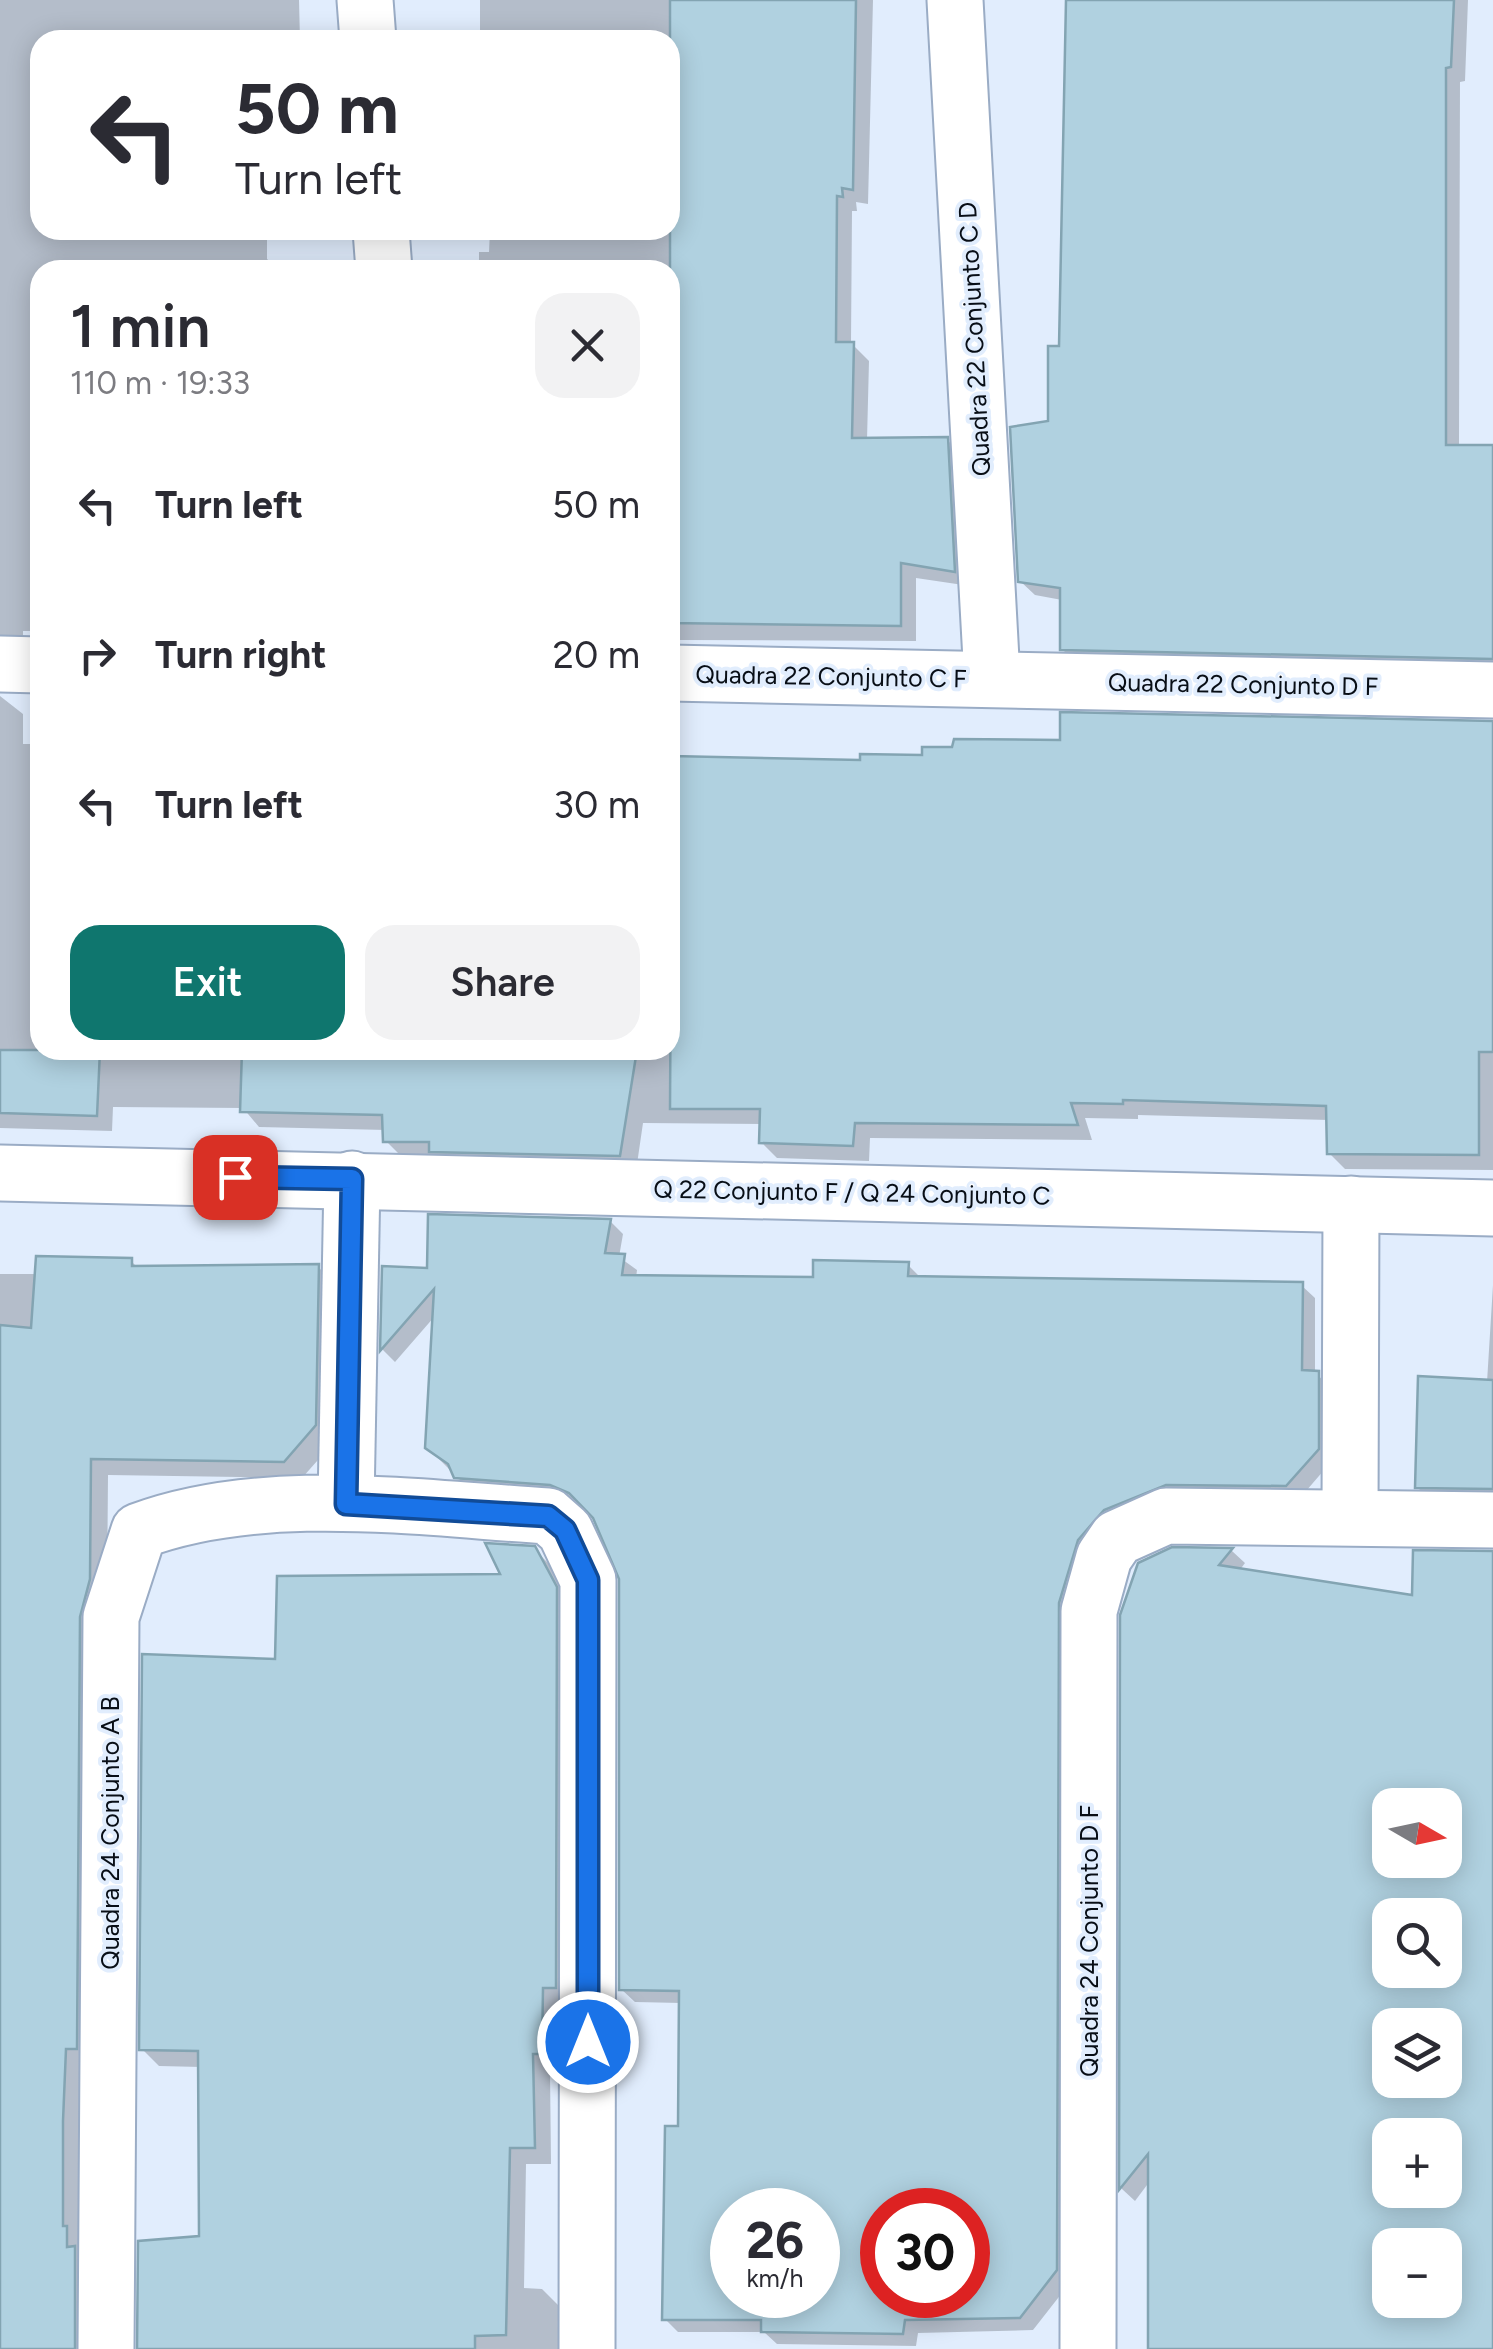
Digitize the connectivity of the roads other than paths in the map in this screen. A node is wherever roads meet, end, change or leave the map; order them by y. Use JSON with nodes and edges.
{"nodes":[{"id":1,"x":365,"y":0,"type":"edge"},
{"id":2,"x":955,"y":0,"type":"edge"},
{"id":3,"x":367,"y":30,"type":"edge"},
{"id":4,"x":0,"y":664,"type":"edge"},
{"id":5,"x":30,"y":664,"type":"edge"},
{"id":6,"x":680,"y":674,"type":"edge"},
{"id":7,"x":992,"y":678,"type":"junction"},
{"id":8,"x":1493,"y":690,"type":"edge"},
{"id":9,"x":0,"y":1173,"type":"edge"},
{"id":10,"x":352,"y":1179,"type":"junction"},
{"id":11,"x":1350,"y":1204,"type":"junction"},
{"id":12,"x":1493,"y":1208,"type":"edge"},
{"id":13,"x":346,"y":1504,"type":"junction"},
{"id":14,"x":1350,"y":1516,"type":"junction"},
{"id":15,"x":1493,"y":1520,"type":"edge"},
{"id":16,"x":106,"y":2349,"type":"edge"},
{"id":17,"x":588,"y":2349,"type":"edge"},
{"id":18,"x":1088,"y":2349,"type":"edge"}],
"edges":[{"from":1,"to":3,"type":"street"},
{"from":2,"to":7,"type":"street","name":"Quadra 22 Conjunto C D"},
{"from":4,"to":5,"type":"street"},
{"from":6,"to":7,"type":"street","name":"Quadra 22 Conjunto C F"},
{"from":7,"to":8,"type":"street","name":"Quadra 22 Conjunto D F"},
{"from":9,"to":10,"type":"street","name":"Q 22 Conjunto F / Q 24 Conjunto C"},
{"from":10,"to":11,"type":"street","name":"Q 22 Conjunto F / Q 24 Conjunto C"},
{"from":10,"to":13,"type":"street"},
{"from":11,"to":12,"type":"street","name":"Q 22 Conjunto F / Q 24 Conjunto C"},
{"from":11,"to":14,"type":"street"},
{"from":13,"to":16,"type":"street","name":"Quadra 24 Conjunto A B"},
{"from":13,"to":17,"type":"street"},
{"from":14,"to":15,"type":"street"},
{"from":14,"to":18,"type":"street","name":"Quadra 24 Conjunto D F"}]}
